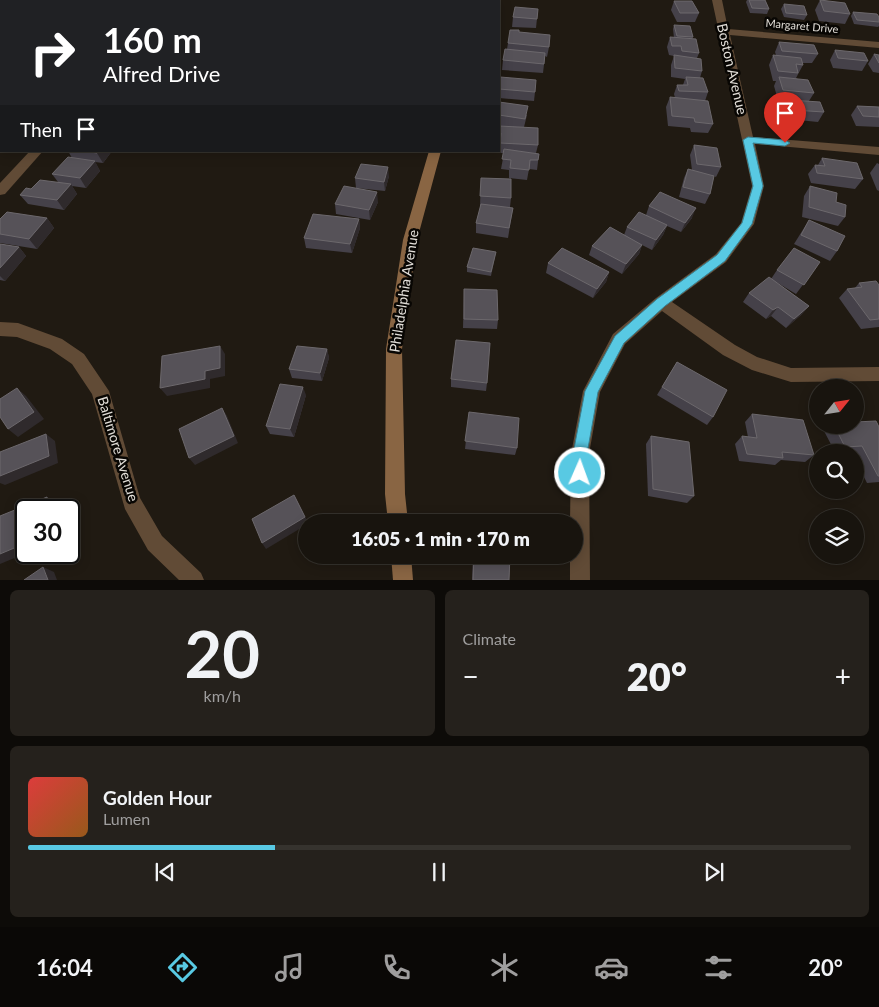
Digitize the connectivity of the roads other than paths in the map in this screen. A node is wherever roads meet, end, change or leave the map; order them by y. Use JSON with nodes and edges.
{"nodes":[{"id":1,"x":717,"y":0,"type":"edge"},
{"id":2,"x":724,"y":32,"type":"junction"},
{"id":3,"x":879,"y":45,"type":"edge"},
{"id":4,"x":748,"y":140,"type":"junction"},
{"id":5,"x":879,"y":151,"type":"edge"},
{"id":6,"x":36,"y":152,"type":"edge"},
{"id":7,"x":435,"y":152,"type":"edge"},
{"id":8,"x":0,"y":191,"type":"edge"},
{"id":9,"x":661,"y":302,"type":"junction"},
{"id":10,"x":0,"y":329,"type":"edge"},
{"id":11,"x":879,"y":374,"type":"edge"},
{"id":12,"x":397,"y":514,"type":"edge"},
{"id":13,"x":402,"y":564,"type":"edge"},
{"id":14,"x":194,"y":580,"type":"edge"},
{"id":15,"x":403,"y":580,"type":"edge"},
{"id":16,"x":580,"y":580,"type":"edge"}],
"edges":[{"from":1,"to":2,"type":"street","name":"Boston Avenue"},
{"from":2,"to":3,"type":"street","name":"Margaret Drive"},
{"from":2,"to":4,"type":"street","name":"Boston Avenue"},
{"from":4,"to":5,"type":"street"},
{"from":4,"to":9,"type":"street","name":"Boston Avenue"},
{"from":6,"to":8,"type":"street"},
{"from":7,"to":12,"type":"main road","name":"Philadelphia Avenue"},
{"from":9,"to":11,"type":"street"},
{"from":9,"to":16,"type":"street","name":"Boston Avenue"},
{"from":10,"to":14,"type":"street","name":"Baltimore Avenue"},
{"from":13,"to":15,"type":"main road"}]}
